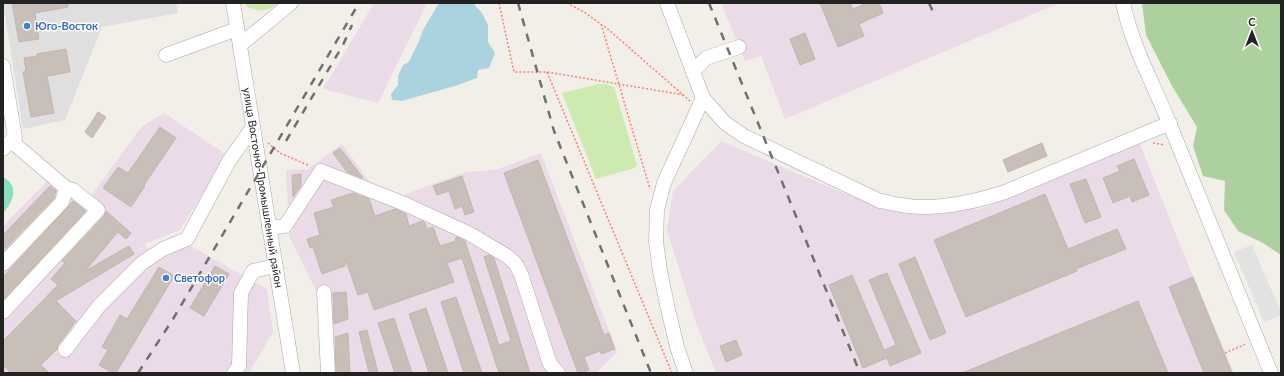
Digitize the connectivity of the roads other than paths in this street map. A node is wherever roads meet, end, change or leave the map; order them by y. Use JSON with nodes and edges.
{"nodes":[{"id":1,"x":233,"y":3,"type":"edge"},
{"id":2,"x":291,"y":3,"type":"edge"},
{"id":3,"x":667,"y":3,"type":"edge"},
{"id":4,"x":1123,"y":3,"type":"edge"},
{"id":5,"x":237,"y":29,"type":"junction"},
{"id":6,"x":240,"y":45,"type":"junction"},
{"id":7,"x":739,"y":47,"type":"dead end"},
{"id":8,"x":166,"y":55,"type":"dead end"},
{"id":9,"x":3,"y":66,"type":"edge"},
{"id":10,"x":694,"y":72,"type":"junction"},
{"id":11,"x":701,"y":103,"type":"junction"},
{"id":12,"x":1170,"y":123,"type":"junction"},
{"id":13,"x":253,"y":128,"type":"junction"},
{"id":14,"x":7,"y":145,"type":"edge"},
{"id":15,"x":66,"y":188,"type":"junction"},
{"id":16,"x":269,"y":228,"type":"junction"},
{"id":17,"x":3,"y":264,"type":"edge"},
{"id":18,"x":275,"y":266,"type":"junction"},
{"id":19,"x":324,"y":292,"type":"dead end"},
{"id":20,"x":3,"y":312,"type":"edge"},
{"id":21,"x":65,"y":350,"type":"dead end"},
{"id":22,"x":234,"y":373,"type":"edge"},
{"id":23,"x":293,"y":373,"type":"edge"},
{"id":24,"x":328,"y":373,"type":"edge"},
{"id":25,"x":558,"y":373,"type":"edge"},
{"id":26,"x":686,"y":373,"type":"edge"},
{"id":27,"x":1271,"y":373,"type":"edge"}],
"edges":[{"from":1,"to":5,"type":"street","name":"улица Восточно-Промышленный район"},
{"from":2,"to":6,"type":"street"},
{"from":3,"to":10,"type":"street"},
{"from":4,"to":12,"type":"street"},
{"from":5,"to":6,"type":"street","name":"улица Восточно-Промышленный район"},
{"from":5,"to":8,"type":"street"},
{"from":6,"to":13,"type":"street","name":"улица Восточно-Промышленный район"},
{"from":7,"to":10,"type":"street"},
{"from":9,"to":14,"type":"street"},
{"from":10,"to":11,"type":"street"},
{"from":11,"to":12,"type":"street"},
{"from":11,"to":26,"type":"street"},
{"from":12,"to":27,"type":"street"},
{"from":13,"to":16,"type":"street","name":"улица Восточно-Промышленный район"},
{"from":13,"to":21,"type":"street"},
{"from":14,"to":15,"type":"street"},
{"from":15,"to":17,"type":"street"},
{"from":15,"to":20,"type":"street"},
{"from":16,"to":18,"type":"street","name":"улица Восточно-Промышленный район"},
{"from":16,"to":25,"type":"street"},
{"from":18,"to":22,"type":"street"},
{"from":18,"to":23,"type":"street","name":"улица Восточно-Промышленный район"},
{"from":19,"to":24,"type":"street"}]}
